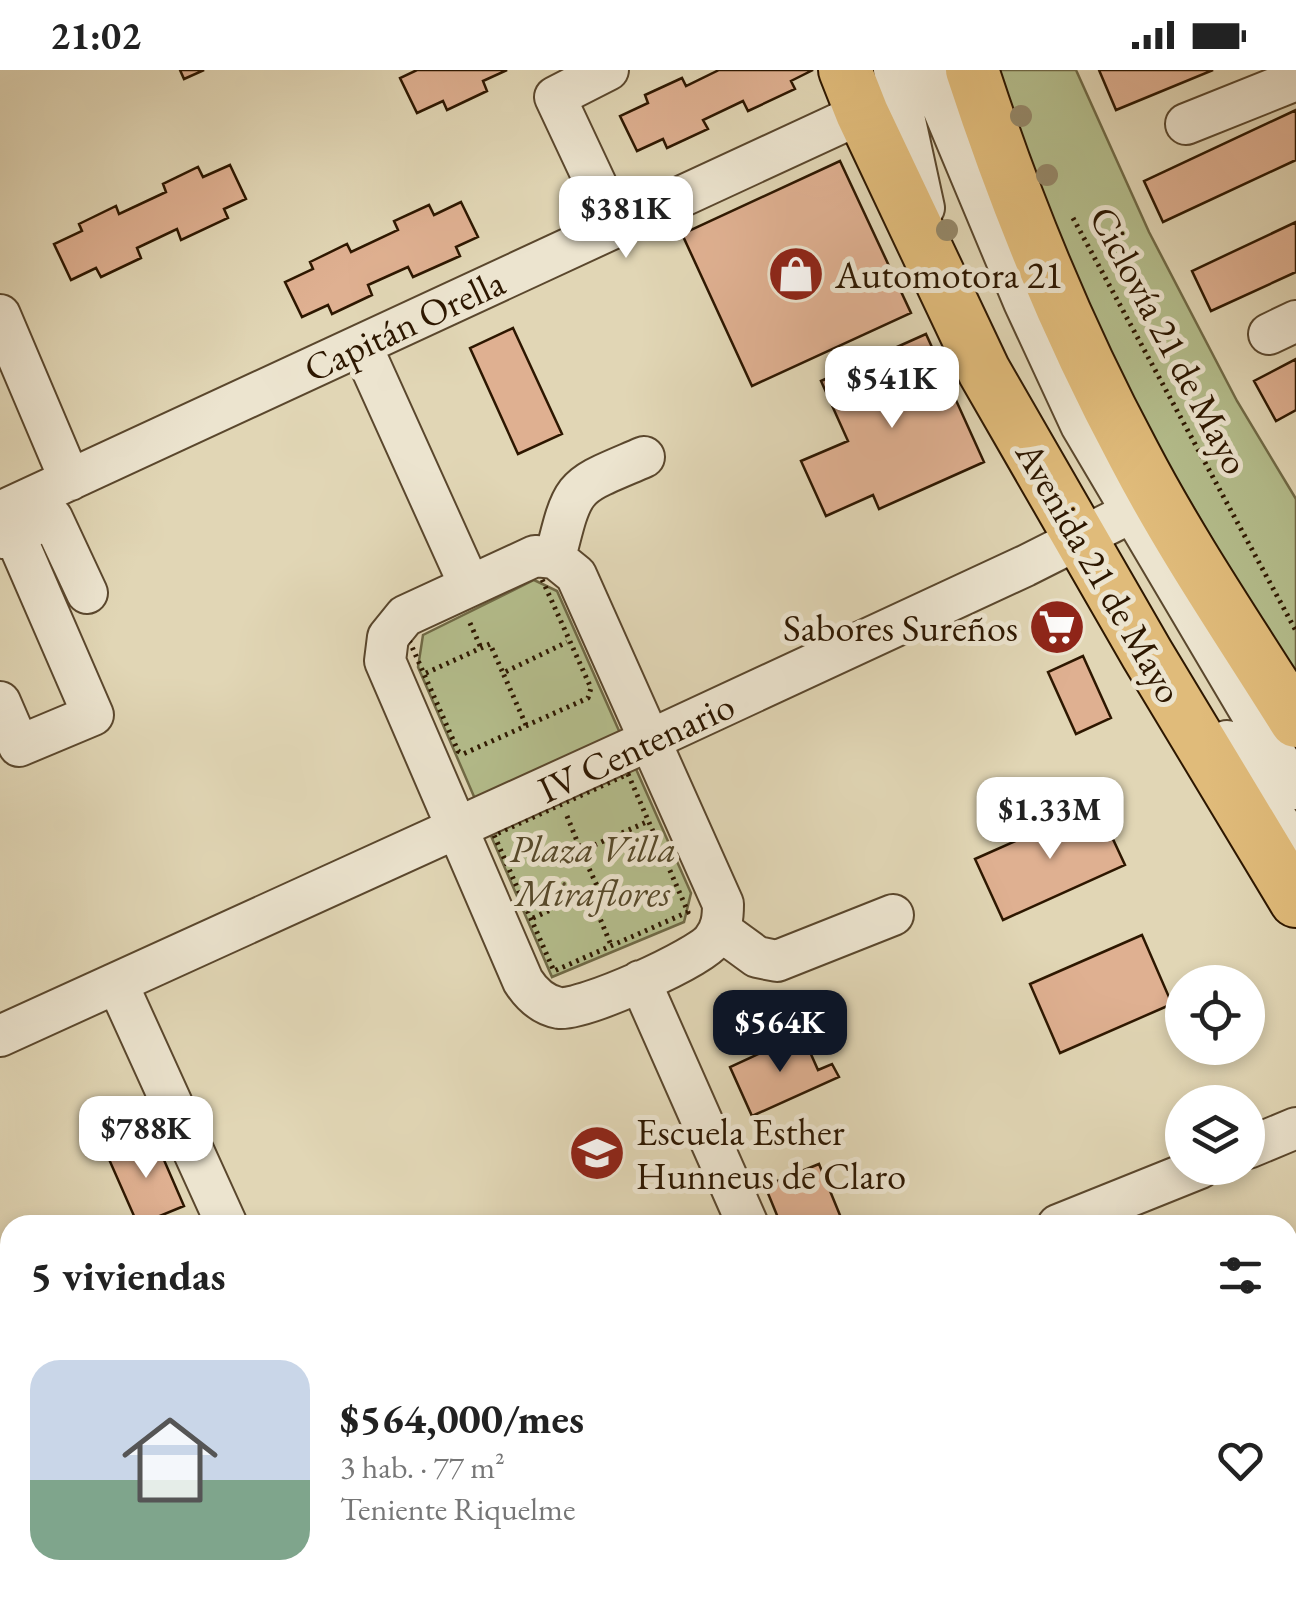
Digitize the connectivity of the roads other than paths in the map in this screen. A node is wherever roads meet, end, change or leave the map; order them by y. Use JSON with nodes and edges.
{"nodes":[{"id":1,"x":608,"y":70,"type":"edge"},
{"id":2,"x":894,"y":70,"type":"edge"},
{"id":3,"x":928,"y":70,"type":"edge"},
{"id":4,"x":972,"y":70,"type":"edge"},
{"id":5,"x":1296,"y":80,"type":"edge"},
{"id":6,"x":853,"y":92,"type":"edge"},
{"id":7,"x":989,"y":122,"type":"junction"},
{"id":8,"x":1186,"y":124,"type":"dead end"},
{"id":9,"x":616,"y":227,"type":"junction"},
{"id":10,"x":944,"y":285,"type":"junction"},
{"id":11,"x":1024,"y":302,"type":"junction"},
{"id":12,"x":0,"y":315,"type":"edge"},
{"id":13,"x":360,"y":345,"type":"junction"},
{"id":14,"x":644,"y":457,"type":"dead end"},
{"id":15,"x":70,"y":480,"type":"junction"},
{"id":16,"x":1144,"y":506,"type":"junction"},
{"id":17,"x":5,"y":524,"type":"edge"},
{"id":18,"x":1079,"y":539,"type":"junction"},
{"id":19,"x":555,"y":558,"type":"junction"},
{"id":20,"x":469,"y":584,"type":"junction"},
{"id":21,"x":87,"y":592,"type":"dead end"},
{"id":22,"x":1146,"y":654,"type":"junction"},
{"id":23,"x":0,"y":702,"type":"edge"},
{"id":24,"x":1296,"y":721,"type":"edge"},
{"id":25,"x":650,"y":740,"type":"junction"},
{"id":26,"x":1296,"y":789,"type":"edge"},
{"id":27,"x":456,"y":830,"type":"junction"},
{"id":28,"x":1296,"y":849,"type":"edge"},
{"id":29,"x":1296,"y":901,"type":"edge"},
{"id":30,"x":893,"y":914,"type":"dead end"},
{"id":31,"x":720,"y":930,"type":"junction"},
{"id":32,"x":640,"y":981,"type":"junction"},
{"id":33,"x":117,"y":983,"type":"junction"},
{"id":34,"x":0,"y":1036,"type":"edge"},
{"id":35,"x":1296,"y":1128,"type":"edge"},
{"id":36,"x":1265,"y":1141,"type":"edge"},
{"id":37,"x":1165,"y":1182,"type":"edge"},
{"id":38,"x":222,"y":1215,"type":"edge"},
{"id":39,"x":744,"y":1215,"type":"edge"},
{"id":40,"x":1083,"y":1215,"type":"edge"}],
"edges":[{"from":1,"to":9,"type":"street"},
{"from":2,"to":10,"type":"street"},
{"from":3,"to":11,"type":"street"},
{"from":4,"to":7,"type":"main road"},
{"from":5,"to":8,"type":"street"},
{"from":6,"to":9,"type":"street","name":"Capitán Orella"},
{"from":6,"to":10,"type":"main road","name":"Avenida 21 de Mayo"},
{"from":7,"to":11,"type":"street"},
{"from":7,"to":16,"type":"main road"},
{"from":9,"to":13,"type":"street","name":"Capitán Orella"},
{"from":10,"to":18,"type":"main road","name":"Avenida 21 de Mayo"},
{"from":11,"to":16,"type":"street"},
{"from":12,"to":15,"type":"street"},
{"from":13,"to":15,"type":"street","name":"Capitán Orella"},
{"from":13,"to":20,"type":"street"},
{"from":14,"to":19,"type":"street"},
{"from":15,"to":17,"type":"street","name":"Capitán Orella"},
{"from":16,"to":18,"type":"street","name":"IV Centenario"},
{"from":16,"to":24,"type":"main road"},
{"from":16,"to":26,"type":"street"},
{"from":17,"to":21,"type":"street"},
{"from":17,"to":23,"type":"street"},
{"from":18,"to":22,"type":"main road","name":"Avenida 21 de Mayo"},
{"from":18,"to":25,"type":"street","name":"IV Centenario"},
{"from":19,"to":20,"type":"street"},
{"from":19,"to":25,"type":"street"},
{"from":20,"to":27,"type":"street"},
{"from":22,"to":28,"type":"street"},
{"from":22,"to":29,"type":"main road","name":"Avenida 21 de Mayo"},
{"from":25,"to":27,"type":"street","name":"IV Centenario"},
{"from":25,"to":31,"type":"street"},
{"from":27,"to":32,"type":"street"},
{"from":27,"to":33,"type":"street","name":"IV Centenario"},
{"from":30,"to":31,"type":"street"},
{"from":31,"to":32,"type":"street"},
{"from":32,"to":39,"type":"street"},
{"from":33,"to":34,"type":"street","name":"IV Centenario"},
{"from":33,"to":38,"type":"street"},
{"from":35,"to":36,"type":"street"},
{"from":37,"to":40,"type":"street"}]}
